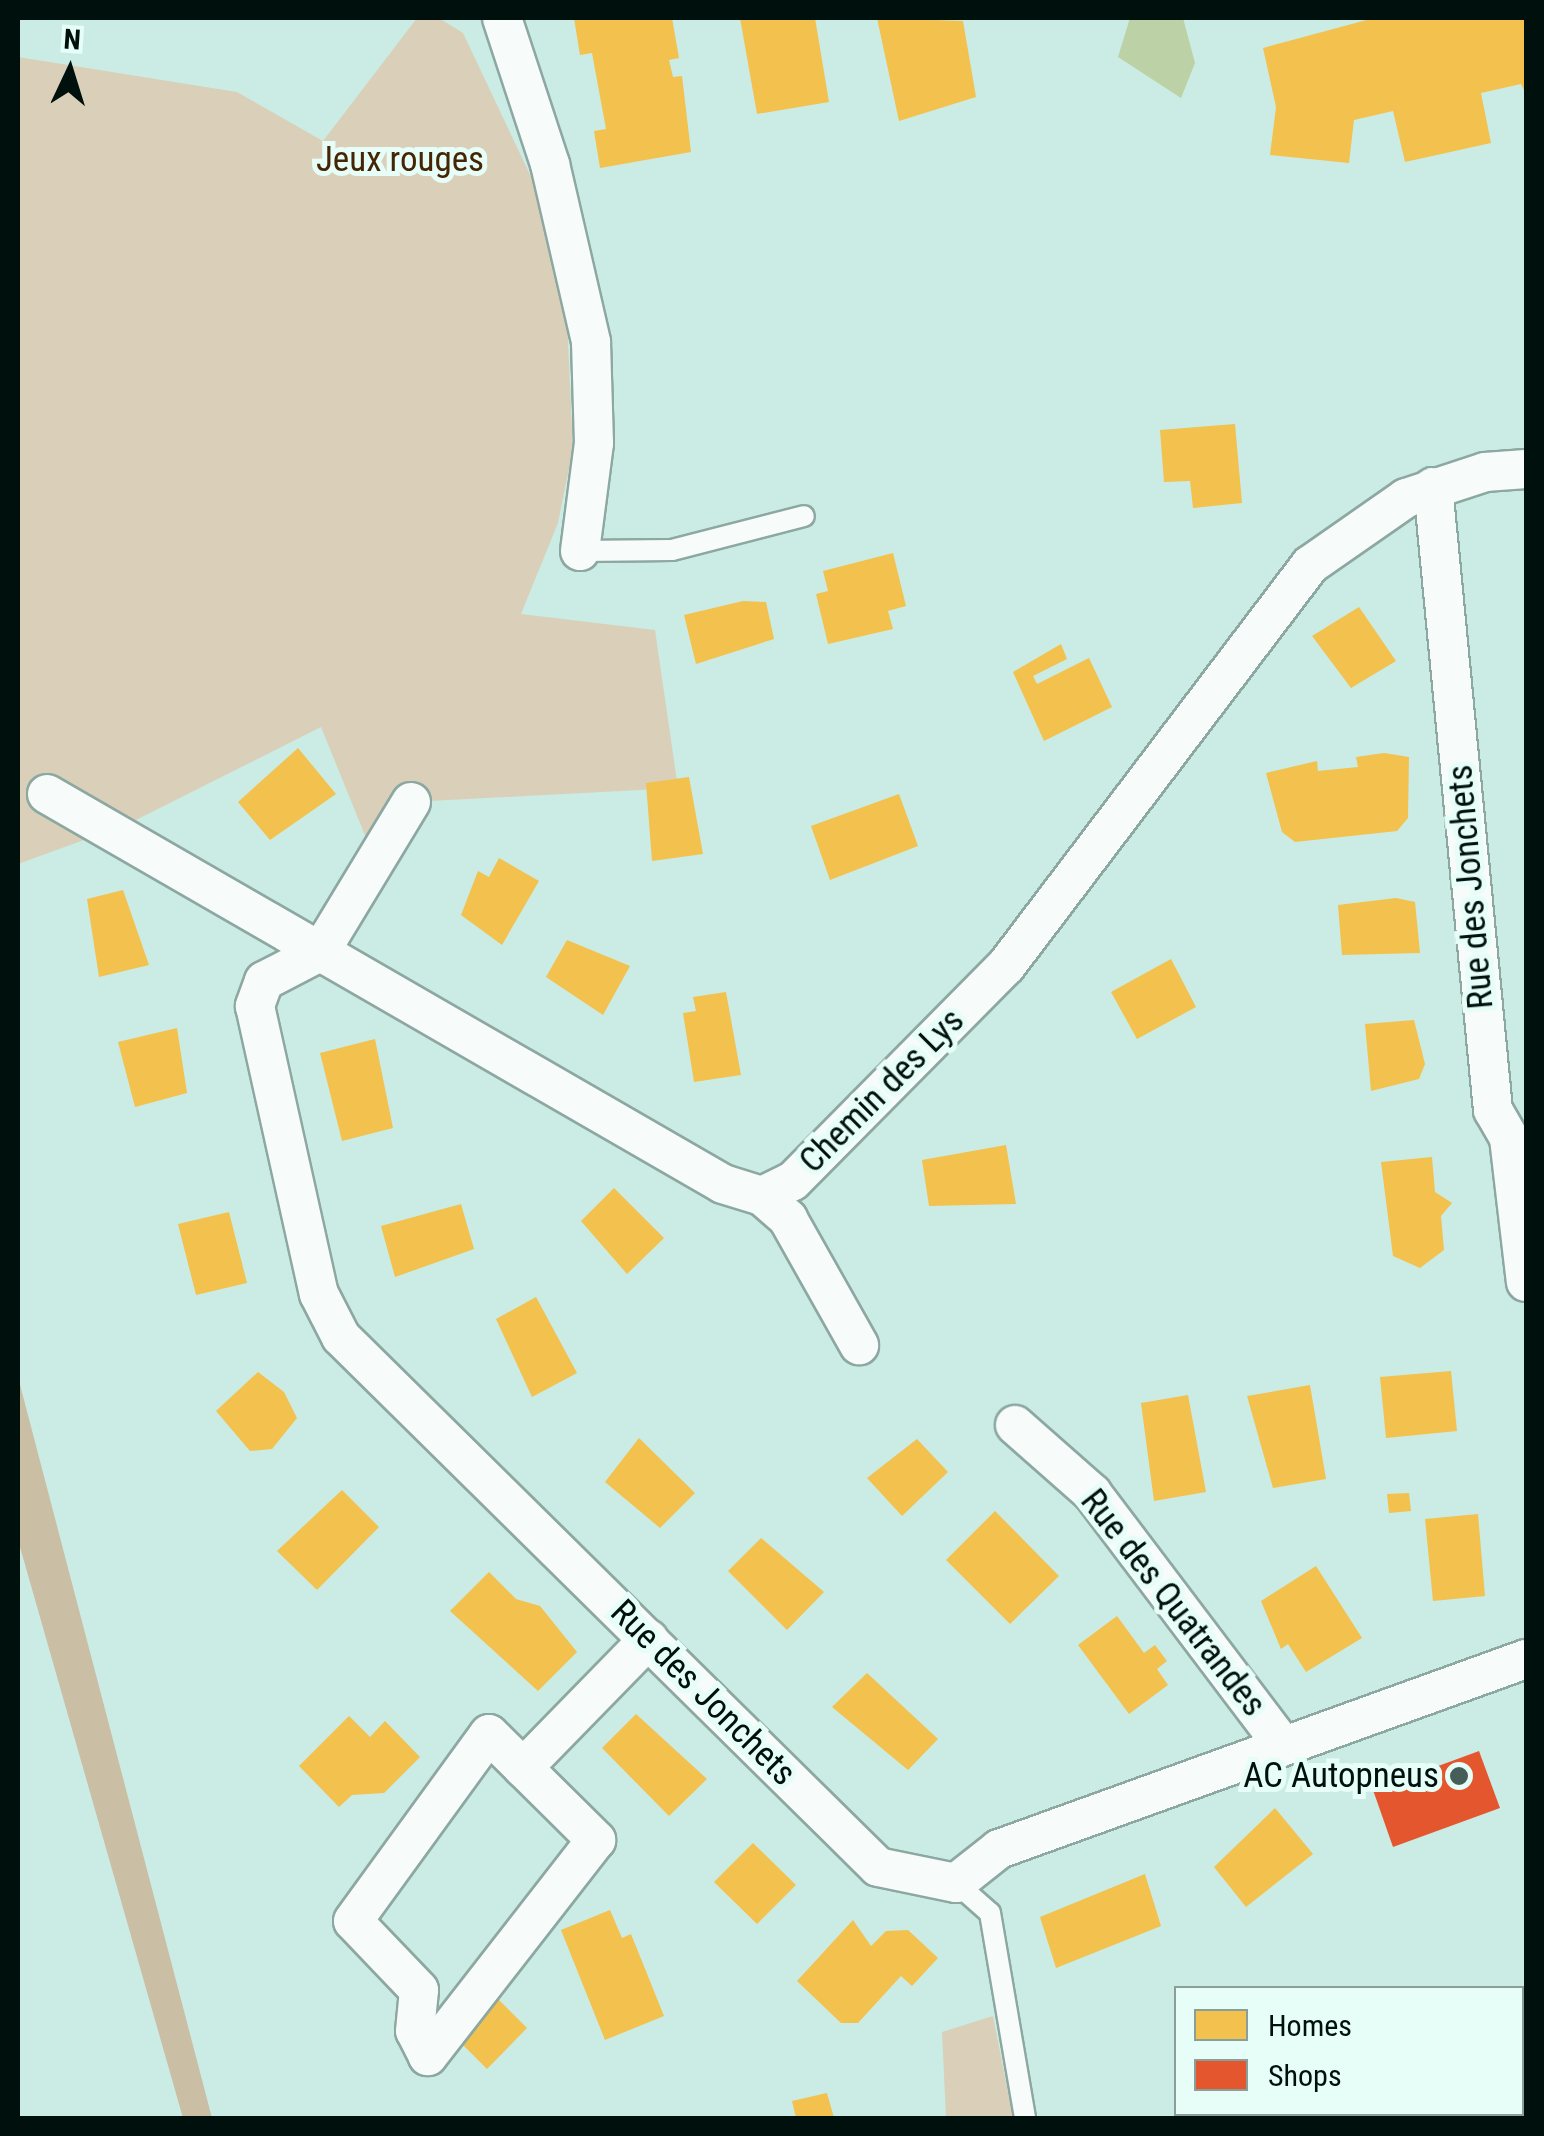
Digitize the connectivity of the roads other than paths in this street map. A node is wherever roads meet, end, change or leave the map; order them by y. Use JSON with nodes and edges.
{"nodes":[{"id":1,"x":502,"y":18,"type":"edge"},
{"id":2,"x":1526,"y":469,"type":"edge"},
{"id":3,"x":1434,"y":487,"type":"junction"},
{"id":4,"x":804,"y":516,"type":"dead end"},
{"id":5,"x":580,"y":551,"type":"joint"},
{"id":6,"x":47,"y":794,"type":"dead end"},
{"id":7,"x":411,"y":802,"type":"dead end"},
{"id":8,"x":320,"y":952,"type":"junction"},
{"id":9,"x":1518,"y":1136,"type":"edge"},
{"id":10,"x":762,"y":1196,"type":"junction"},
{"id":11,"x":1526,"y":1282,"type":"edge"},
{"id":12,"x":859,"y":1345,"type":"dead end"},
{"id":13,"x":1014,"y":1425,"type":"dead end"},
{"id":14,"x":649,"y":1638,"type":"junction"},
{"id":15,"x":1526,"y":1660,"type":"edge"},
{"id":16,"x":1282,"y":1746,"type":"junction"},
{"id":17,"x":523,"y":1768,"type":"junction"},
{"id":18,"x":956,"y":1883,"type":"junction"},
{"id":19,"x":1026,"y":2118,"type":"edge"}],
"edges":[{"from":1,"to":5,"type":"street"},
{"from":2,"to":3,"type":"street","name":"Chemin des Lys"},
{"from":3,"to":9,"type":"street","name":"Rue des Jonchets"},
{"from":3,"to":10,"type":"street","name":"Chemin des Lys"},
{"from":4,"to":5,"type":"lane"},
{"from":6,"to":8,"type":"street","name":"Chemin des Lys"},
{"from":7,"to":8,"type":"street"},
{"from":8,"to":10,"type":"street","name":"Chemin des Lys"},
{"from":8,"to":14,"type":"street","name":"Rue des Jonchets"},
{"from":9,"to":11,"type":"street","name":"Rue des Jonchets"},
{"from":10,"to":12,"type":"street"},
{"from":13,"to":16,"type":"street","name":"Rue des Quatrandes"},
{"from":14,"to":17,"type":"street"},
{"from":14,"to":18,"type":"street","name":"Rue des Jonchets"},
{"from":15,"to":16,"type":"street"},
{"from":16,"to":18,"type":"street"},
{"from":17,"to":17,"type":"street"},
{"from":18,"to":19,"type":"lane"}]}
